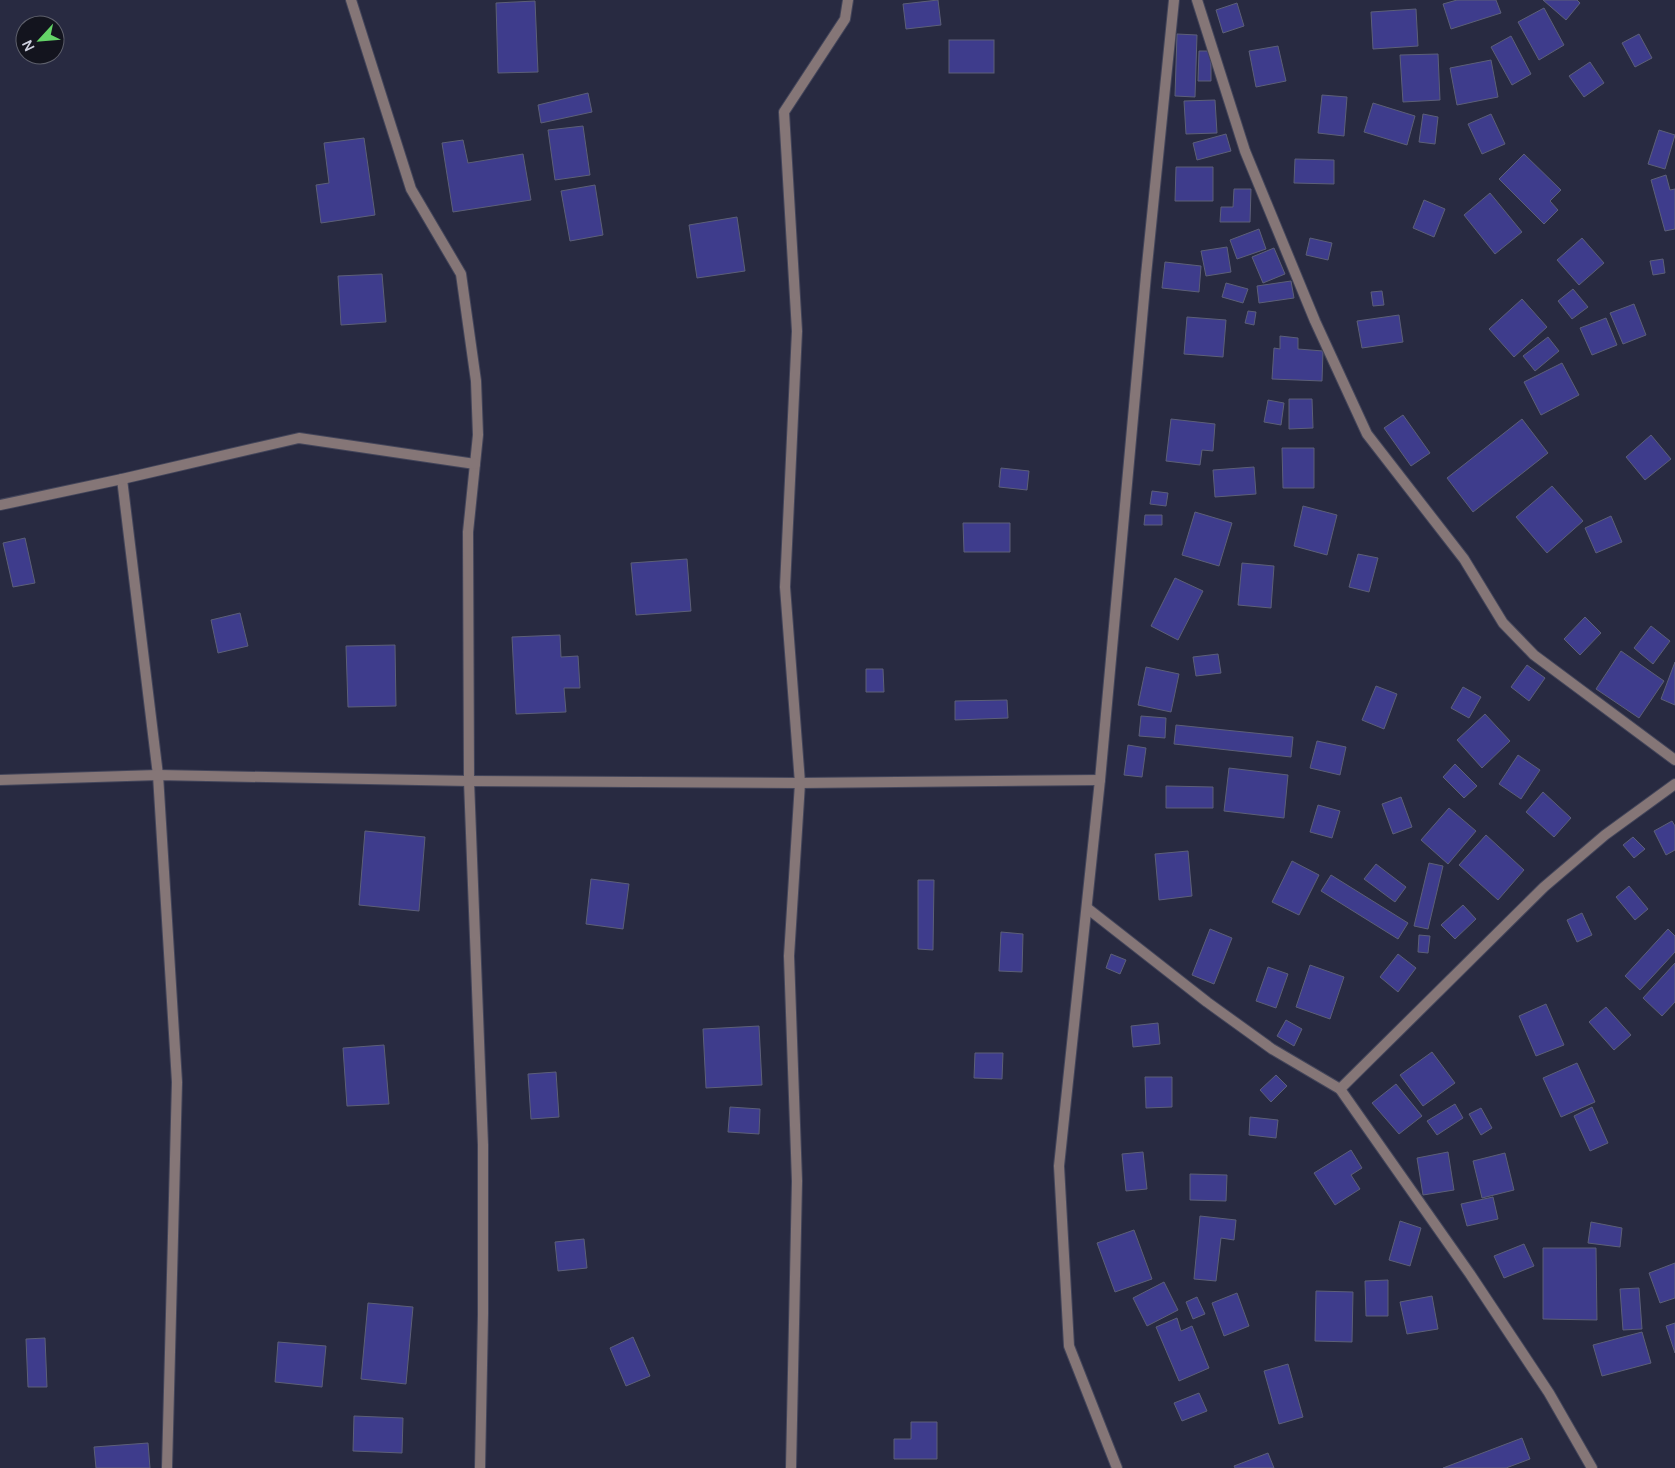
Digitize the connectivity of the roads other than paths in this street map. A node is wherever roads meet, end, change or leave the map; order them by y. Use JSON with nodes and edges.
{"nodes":[{"id":1,"x":351,"y":0,"type":"edge"},
{"id":2,"x":848,"y":0,"type":"edge"},
{"id":3,"x":1174,"y":0,"type":"edge"},
{"id":4,"x":1198,"y":0,"type":"edge"},
{"id":5,"x":475,"y":464,"type":"junction"},
{"id":6,"x":122,"y":479,"type":"junction"},
{"id":7,"x":0,"y":505,"type":"edge"},
{"id":8,"x":1675,"y":760,"type":"edge"},
{"id":9,"x":158,"y":775,"type":"junction"},
{"id":10,"x":0,"y":780,"type":"edge"},
{"id":11,"x":1100,"y":780,"type":"junction"},
{"id":12,"x":470,"y":781,"type":"junction"},
{"id":13,"x":800,"y":782,"type":"junction"},
{"id":14,"x":1675,"y":784,"type":"edge"},
{"id":15,"x":1087,"y":908,"type":"junction"},
{"id":16,"x":1340,"y":1089,"type":"junction"},
{"id":17,"x":167,"y":1468,"type":"edge"},
{"id":18,"x":480,"y":1468,"type":"edge"},
{"id":19,"x":791,"y":1468,"type":"edge"},
{"id":20,"x":1116,"y":1468,"type":"edge"},
{"id":21,"x":1592,"y":1468,"type":"edge"}],
"edges":[{"from":1,"to":5,"type":"street"},
{"from":2,"to":13,"type":"street"},
{"from":3,"to":11,"type":"street"},
{"from":4,"to":8,"type":"street"},
{"from":5,"to":6,"type":"street"},
{"from":5,"to":12,"type":"street"},
{"from":6,"to":7,"type":"street"},
{"from":6,"to":9,"type":"street"},
{"from":9,"to":10,"type":"street"},
{"from":9,"to":12,"type":"street"},
{"from":9,"to":17,"type":"street"},
{"from":11,"to":13,"type":"street"},
{"from":11,"to":15,"type":"street"},
{"from":12,"to":13,"type":"street"},
{"from":12,"to":18,"type":"street"},
{"from":13,"to":19,"type":"street"},
{"from":14,"to":16,"type":"street"},
{"from":15,"to":16,"type":"street"},
{"from":15,"to":20,"type":"street"},
{"from":16,"to":21,"type":"street"}]}
